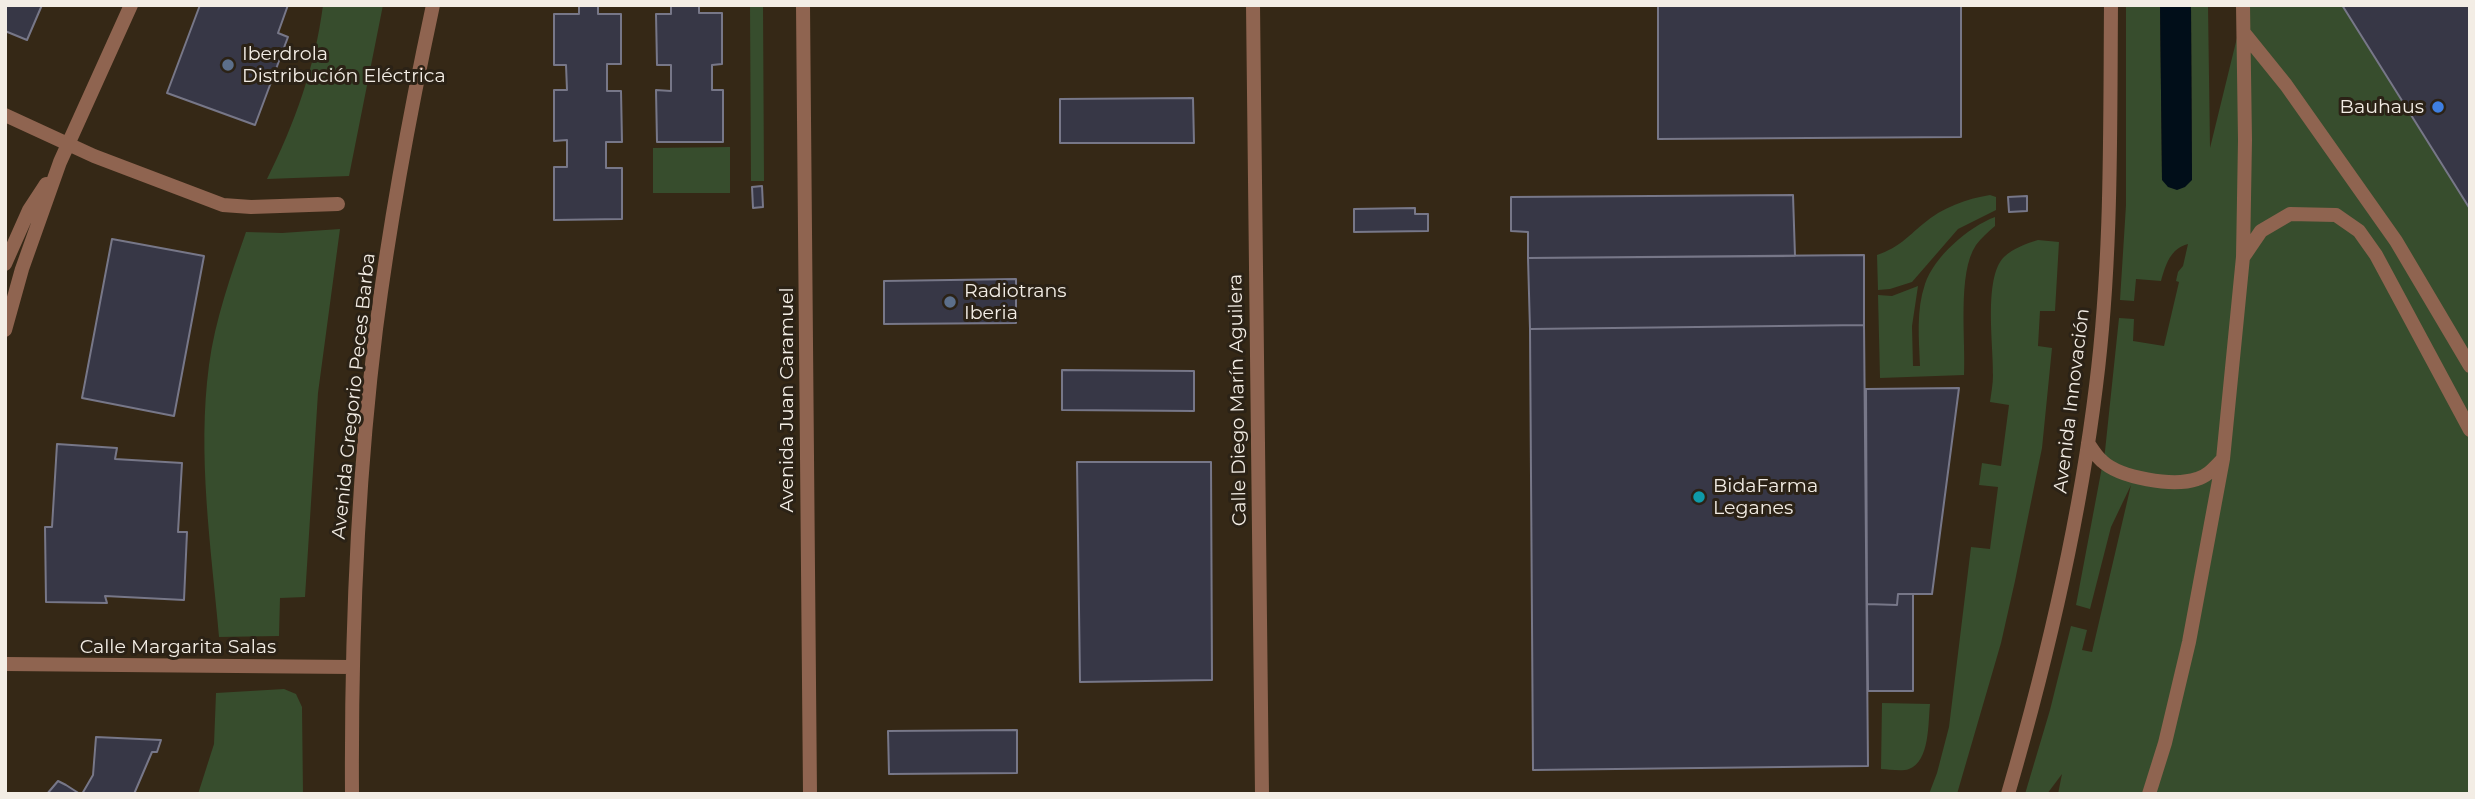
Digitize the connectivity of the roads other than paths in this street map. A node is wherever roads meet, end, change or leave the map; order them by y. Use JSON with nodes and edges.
{"nodes":[{"id":1,"x":131,"y":5,"type":"edge"},
{"id":2,"x":433,"y":5,"type":"edge"},
{"id":3,"x":803,"y":5,"type":"edge"},
{"id":4,"x":1253,"y":5,"type":"edge"},
{"id":5,"x":2111,"y":5,"type":"edge"},
{"id":6,"x":2243,"y":5,"type":"edge"},
{"id":7,"x":2244,"y":33,"type":"junction"},
{"id":8,"x":5,"y":115,"type":"edge"},
{"id":9,"x":68,"y":143,"type":"junction"},
{"id":10,"x":60,"y":162,"type":"junction"},
{"id":11,"x":338,"y":204,"type":"dead end"},
{"id":12,"x":2243,"y":257,"type":"junction"},
{"id":13,"x":5,"y":264,"type":"edge"},
{"id":14,"x":5,"y":330,"type":"edge"},
{"id":15,"x":2470,"y":366,"type":"edge"},
{"id":16,"x":2470,"y":429,"type":"edge"},
{"id":17,"x":2088,"y":443,"type":"junction"},
{"id":18,"x":2223,"y":459,"type":"junction"},
{"id":19,"x":5,"y":664,"type":"edge"},
{"id":20,"x":351,"y":667,"type":"junction"},
{"id":21,"x":352,"y":794,"type":"edge"},
{"id":22,"x":810,"y":794,"type":"edge"},
{"id":23,"x":1262,"y":794,"type":"edge"},
{"id":24,"x":2008,"y":794,"type":"edge"},
{"id":25,"x":2149,"y":794,"type":"edge"}],
"edges":[{"from":1,"to":9,"type":"street"},
{"from":2,"to":20,"type":"street","name":"Avenida Gregorio Peces Barba"},
{"from":3,"to":22,"type":"street","name":"Avenida Juan Caramuel"},
{"from":4,"to":23,"type":"street","name":"Calle Diego Marín Aguilera"},
{"from":5,"to":17,"type":"street","name":"Avenida Innovación"},
{"from":6,"to":7,"type":"street"},
{"from":7,"to":12,"type":"street"},
{"from":7,"to":15,"type":"street"},
{"from":8,"to":9,"type":"street"},
{"from":9,"to":10,"type":"street"},
{"from":9,"to":11,"type":"street"},
{"from":10,"to":13,"type":"street"},
{"from":10,"to":14,"type":"street"},
{"from":12,"to":16,"type":"street"},
{"from":12,"to":18,"type":"street"},
{"from":17,"to":18,"type":"street"},
{"from":17,"to":24,"type":"street","name":"Avenida Innovación"},
{"from":18,"to":25,"type":"street"},
{"from":19,"to":20,"type":"street","name":"Calle Margarita Salas"},
{"from":20,"to":21,"type":"street","name":"Avenida Gregorio Peces Barba"}]}
